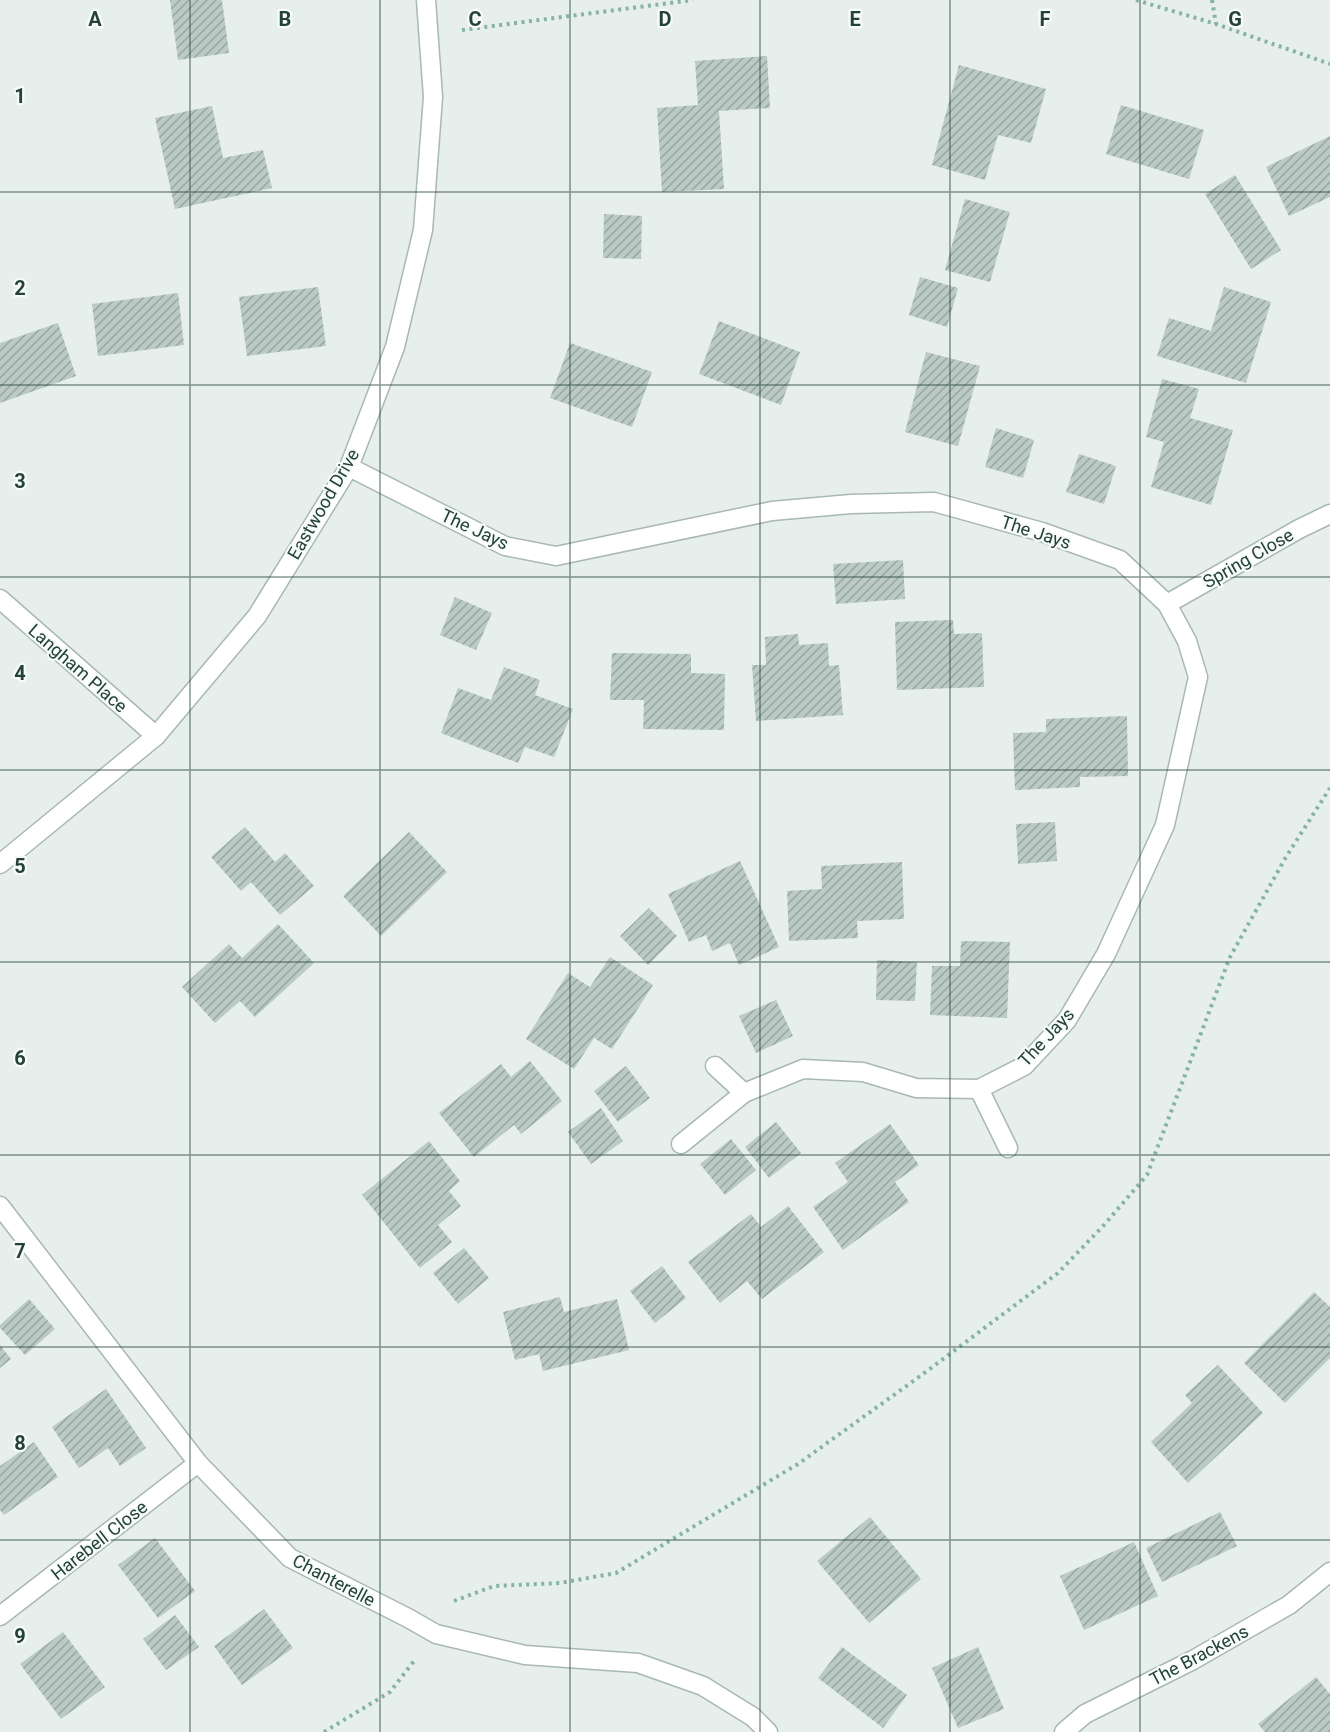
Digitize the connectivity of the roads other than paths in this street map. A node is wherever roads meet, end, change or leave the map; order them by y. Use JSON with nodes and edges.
{"nodes":[{"id":1,"x":426,"y":0,"type":"edge"},
{"id":2,"x":349,"y":467,"type":"junction"},
{"id":3,"x":1330,"y":514,"type":"edge"},
{"id":4,"x":0,"y":599,"type":"edge"},
{"id":5,"x":1167,"y":604,"type":"junction"},
{"id":6,"x":156,"y":736,"type":"junction"},
{"id":7,"x":0,"y":864,"type":"edge"},
{"id":8,"x":715,"y":1066,"type":"dead end"},
{"id":9,"x":979,"y":1089,"type":"junction"},
{"id":10,"x":744,"y":1093,"type":"junction"},
{"id":11,"x":681,"y":1144,"type":"dead end"},
{"id":12,"x":1008,"y":1149,"type":"dead end"},
{"id":13,"x":0,"y":1206,"type":"edge"},
{"id":14,"x":198,"y":1464,"type":"junction"},
{"id":15,"x":1330,"y":1572,"type":"edge"},
{"id":16,"x":0,"y":1616,"type":"edge"},
{"id":17,"x":768,"y":1732,"type":"edge"},
{"id":18,"x":1064,"y":1732,"type":"edge"}],
"edges":[{"from":1,"to":2,"type":"street","name":"Eastwood Drive"},
{"from":2,"to":5,"type":"street","name":"The Jays"},
{"from":2,"to":6,"type":"street","name":"Eastwood Drive"},
{"from":3,"to":5,"type":"street","name":"Spring Close"},
{"from":4,"to":6,"type":"street","name":"Langham Place"},
{"from":5,"to":9,"type":"street","name":"The Jays"},
{"from":6,"to":7,"type":"street","name":"Eastwood Drive"},
{"from":8,"to":10,"type":"street"},
{"from":9,"to":10,"type":"street","name":"The Jays"},
{"from":9,"to":12,"type":"street"},
{"from":10,"to":11,"type":"street","name":"The Jays"},
{"from":13,"to":14,"type":"street","name":"Chanterelle"},
{"from":14,"to":16,"type":"street","name":"Harebell Close"},
{"from":14,"to":17,"type":"street","name":"Chanterelle"},
{"from":15,"to":18,"type":"street","name":"The Brackens"}]}
